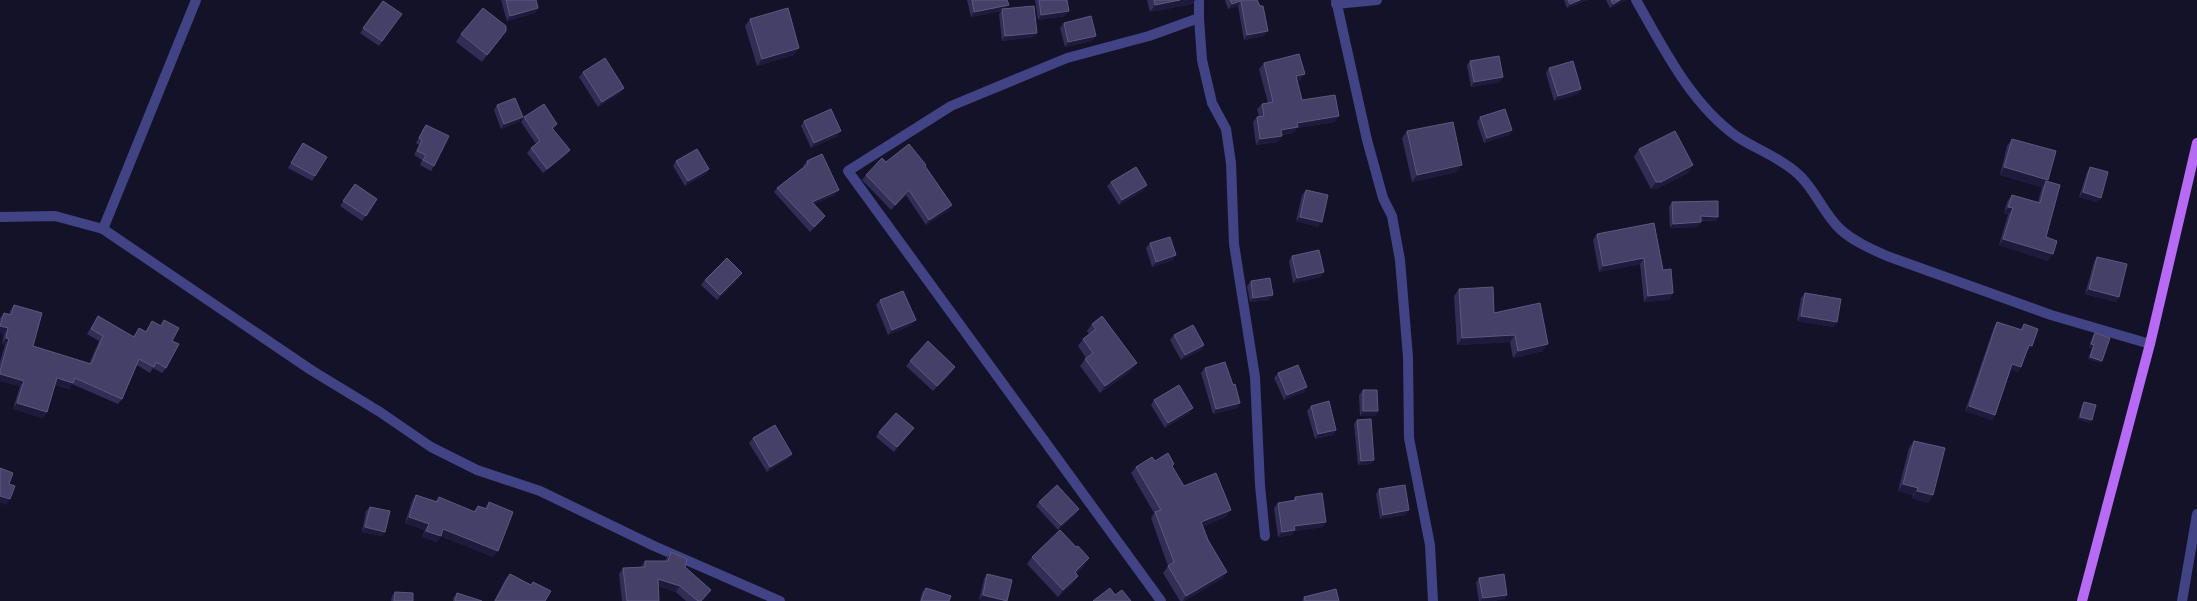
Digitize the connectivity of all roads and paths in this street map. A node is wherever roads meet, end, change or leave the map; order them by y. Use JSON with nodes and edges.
{"nodes":[{"id":1,"x":196,"y":0,"type":"edge"},
{"id":2,"x":1199,"y":0,"type":"edge"},
{"id":3,"x":1377,"y":0,"type":"edge"},
{"id":4,"x":1636,"y":0,"type":"edge"},
{"id":5,"x":1336,"y":2,"type":"edge"},
{"id":6,"x":1199,"y":18,"type":"junction"},
{"id":7,"x":2197,"y":143,"type":"edge"},
{"id":8,"x":0,"y":217,"type":"edge"},
{"id":9,"x":103,"y":229,"type":"junction"},
{"id":10,"x":2150,"y":344,"type":"junction"},
{"id":11,"x":2197,"y":518,"type":"edge"},
{"id":12,"x":1265,"y":536,"type":"dead end"},
{"id":13,"x":780,"y":601,"type":"edge"},
{"id":14,"x":1161,"y":601,"type":"edge"},
{"id":15,"x":1433,"y":601,"type":"edge"},
{"id":16,"x":2082,"y":601,"type":"edge"},
{"id":17,"x":2182,"y":601,"type":"edge"}],
"edges":[{"from":1,"to":9,"type":"street"},
{"from":2,"to":6,"type":"street"},
{"from":3,"to":5,"type":"street"},
{"from":4,"to":10,"type":"street"},
{"from":5,"to":15,"type":"street"},
{"from":6,"to":12,"type":"street"},
{"from":6,"to":14,"type":"street"},
{"from":7,"to":10,"type":"main road"},
{"from":8,"to":9,"type":"street"},
{"from":9,"to":13,"type":"street"},
{"from":10,"to":16,"type":"main road"},
{"from":11,"to":17,"type":"street"}]}
